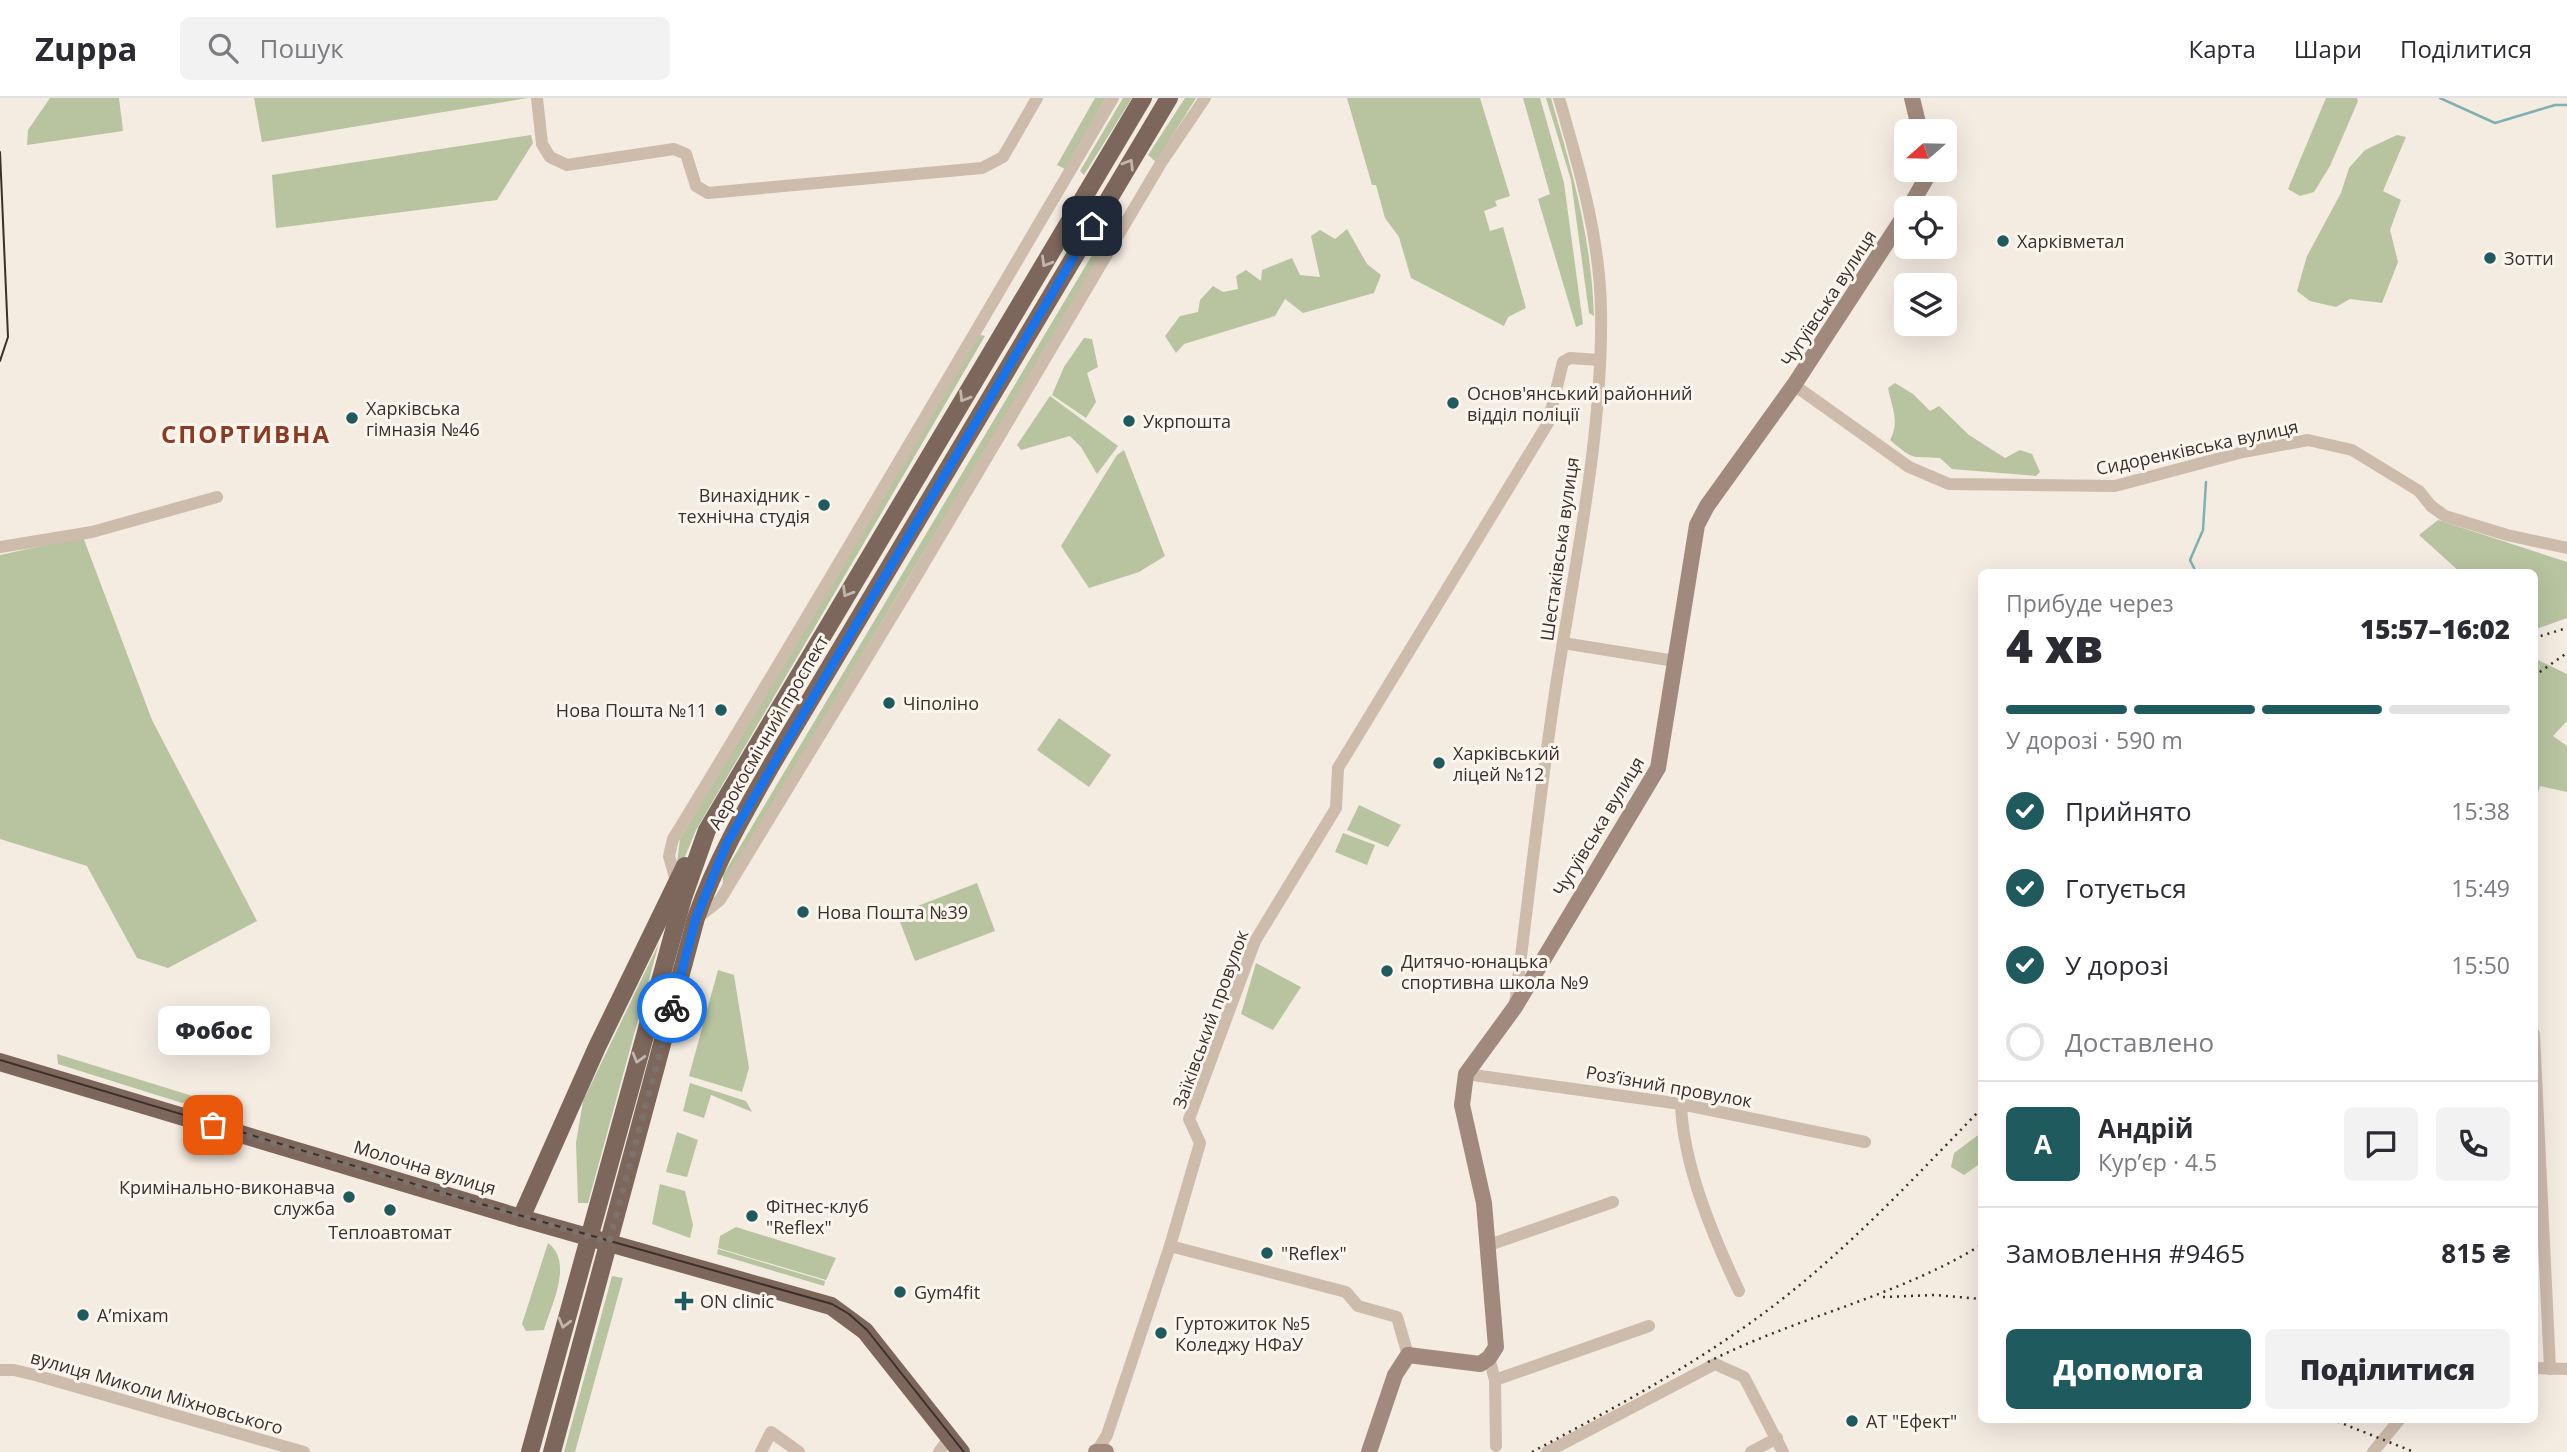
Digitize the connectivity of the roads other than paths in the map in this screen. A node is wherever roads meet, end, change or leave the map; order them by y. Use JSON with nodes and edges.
{"nodes":[{"id":1,"x":537,"y":98,"type":"edge"},
{"id":2,"x":1037,"y":98,"type":"edge"},
{"id":3,"x":1113,"y":98,"type":"edge"},
{"id":4,"x":1143,"y":98,"type":"edge"},
{"id":5,"x":1170,"y":98,"type":"edge"},
{"id":6,"x":1205,"y":98,"type":"edge"},
{"id":7,"x":1559,"y":98,"type":"edge"},
{"id":8,"x":1912,"y":98,"type":"edge"},
{"id":9,"x":1917,"y":119,"type":"edge"},
{"id":10,"x":1894,"y":231,"type":"edge"},
{"id":11,"x":1600,"y":360,"type":"junction"},
{"id":12,"x":1794,"y":385,"type":"junction"},
{"id":13,"x":217,"y":497,"type":"dead end"},
{"id":14,"x":0,"y":547,"type":"edge"},
{"id":15,"x":2567,"y":548,"type":"edge"},
{"id":16,"x":1563,"y":643,"type":"junction"},
{"id":17,"x":1675,"y":661,"type":"junction"},
{"id":18,"x":707,"y":830,"type":"junction"},
{"id":19,"x":676,"y":881,"type":"junction"},
{"id":20,"x":683,"y":898,"type":"junction"},
{"id":21,"x":696,"y":918,"type":"junction"},
{"id":22,"x":644,"y":948,"type":"junction"},
{"id":23,"x":669,"y":951,"type":"junction"},
{"id":24,"x":1515,"y":1007,"type":"junction"},
{"id":25,"x":0,"y":1062,"type":"edge"},
{"id":26,"x":1466,"y":1074,"type":"junction"},
{"id":27,"x":1681,"y":1104,"type":"junction"},
{"id":28,"x":2538,"y":1118,"type":"edge"},
{"id":29,"x":1865,"y":1142,"type":"dead end"},
{"id":30,"x":1613,"y":1202,"type":"dead end"},
{"id":31,"x":521,"y":1218,"type":"junction"},
{"id":32,"x":588,"y":1236,"type":"junction"},
{"id":33,"x":609,"y":1242,"type":"junction"},
{"id":34,"x":1489,"y":1245,"type":"junction"},
{"id":35,"x":1170,"y":1246,"type":"junction"},
{"id":36,"x":1739,"y":1292,"type":"dead end"},
{"id":37,"x":1648,"y":1326,"type":"dead end"},
{"id":38,"x":1408,"y":1355,"type":"junction"},
{"id":39,"x":1489,"y":1358,"type":"junction"},
{"id":40,"x":2538,"y":1368,"type":"edge"},
{"id":41,"x":2550,"y":1369,"type":"junction"},
{"id":42,"x":2567,"y":1369,"type":"edge"},
{"id":43,"x":0,"y":1370,"type":"edge"},
{"id":44,"x":1495,"y":1380,"type":"junction"},
{"id":45,"x":2397,"y":1423,"type":"edge"},
{"id":46,"x":1777,"y":1438,"type":"junction"},
{"id":47,"x":944,"y":1445,"type":"edge"},
{"id":48,"x":1496,"y":1446,"type":"dead end"},
{"id":49,"x":304,"y":1452,"type":"edge"},
{"id":50,"x":530,"y":1452,"type":"edge"},
{"id":51,"x":552,"y":1452,"type":"edge"},
{"id":52,"x":761,"y":1452,"type":"edge"},
{"id":53,"x":799,"y":1452,"type":"edge"},
{"id":54,"x":961,"y":1452,"type":"edge"},
{"id":55,"x":1096,"y":1452,"type":"edge"},
{"id":56,"x":1106,"y":1452,"type":"edge"},
{"id":57,"x":1369,"y":1452,"type":"edge"},
{"id":58,"x":1547,"y":1452,"type":"edge"},
{"id":59,"x":1751,"y":1452,"type":"edge"},
{"id":60,"x":1783,"y":1452,"type":"edge"},
{"id":61,"x":2373,"y":1452,"type":"edge"}],
"edges":[{"from":1,"to":2,"type":"street"},
{"from":3,"to":19,"type":"street"},
{"from":4,"to":18,"type":"main road","name":"Аерокосмічний проспект","one_way":true},
{"from":21,"to":5,"type":"main road","name":"Аерокосмічний проспект","one_way":true},
{"from":6,"to":21,"type":"street"},
{"from":7,"to":11,"type":"street","name":"Шестаківська вулиця"},
{"from":8,"to":9,"type":"street"},
{"from":10,"to":12,"type":"street","name":"Чугуївська вулиця"},
{"from":11,"to":16,"type":"street","name":"Шестаківська вулиця"},
{"from":11,"to":35,"type":"street","name":"Заїківський провулок"},
{"from":12,"to":15,"type":"street","name":"Сидоренківська вулиця"},
{"from":12,"to":17,"type":"street","name":"Чугуївська вулиця"},
{"from":13,"to":14,"type":"street"},
{"from":16,"to":17,"type":"street"},
{"from":16,"to":24,"type":"street","name":"Шестаківська вулиця"},
{"from":17,"to":24,"type":"street","name":"Чугуївська вулиця"},
{"from":18,"to":19,"type":"main road"},
{"from":18,"to":20,"type":"main road","name":"Аерокосмічний проспект"},
{"from":19,"to":20,"type":"street"},
{"from":19,"to":22,"type":"main road"},
{"from":20,"to":23,"type":"main road","name":"Аерокосмічний проспект"},
{"from":21,"to":33,"type":"main road","name":"Аерокосмічний проспект"},
{"from":22,"to":23,"type":"main road"},
{"from":22,"to":31,"type":"main road"},
{"from":23,"to":32,"type":"main road","name":"Аерокосмічний проспект","one_way":true},
{"from":24,"to":26,"type":"street","name":"Чугуївська вулиця"},
{"from":25,"to":31,"type":"main road","name":"Молочна вулиця"},
{"from":26,"to":27,"type":"street","name":"Роз’їзний провулок"},
{"from":26,"to":34,"type":"street"},
{"from":27,"to":29,"type":"street","name":"Роз’їзний провулок"},
{"from":27,"to":36,"type":"street"},
{"from":28,"to":41,"type":"street"},
{"from":30,"to":34,"type":"street"},
{"from":31,"to":32,"type":"main road","name":"Молочна вулиця"},
{"from":32,"to":33,"type":"main road","name":"Молочна вулиця"},
{"from":32,"to":50,"type":"main road","name":"Аерокосмічний проспект","one_way":true},
{"from":33,"to":47,"type":"main road","name":"Молочна вулиця"},
{"from":33,"to":51,"type":"main road","name":"Аерокосмічний проспект"},
{"from":34,"to":39,"type":"street"},
{"from":35,"to":38,"type":"street"},
{"from":35,"to":55,"type":"street","name":"Заїківський провулок"},
{"from":37,"to":44,"type":"street"},
{"from":38,"to":39,"type":"street"},
{"from":38,"to":57,"type":"street"},
{"from":39,"to":44,"type":"street"},
{"from":40,"to":41,"type":"street"},
{"from":41,"to":42,"type":"street"},
{"from":43,"to":49,"type":"street","name":"вулиця Миколи Міхновського"},
{"from":44,"to":48,"type":"street"},
{"from":45,"to":61,"type":"street"},
{"from":46,"to":58,"type":"street"},
{"from":46,"to":59,"type":"street"},
{"from":46,"to":60,"type":"street"},
{"from":47,"to":54,"type":"main road"},
{"from":52,"to":53,"type":"street"},
{"from":55,"to":56,"type":"street"}]}
